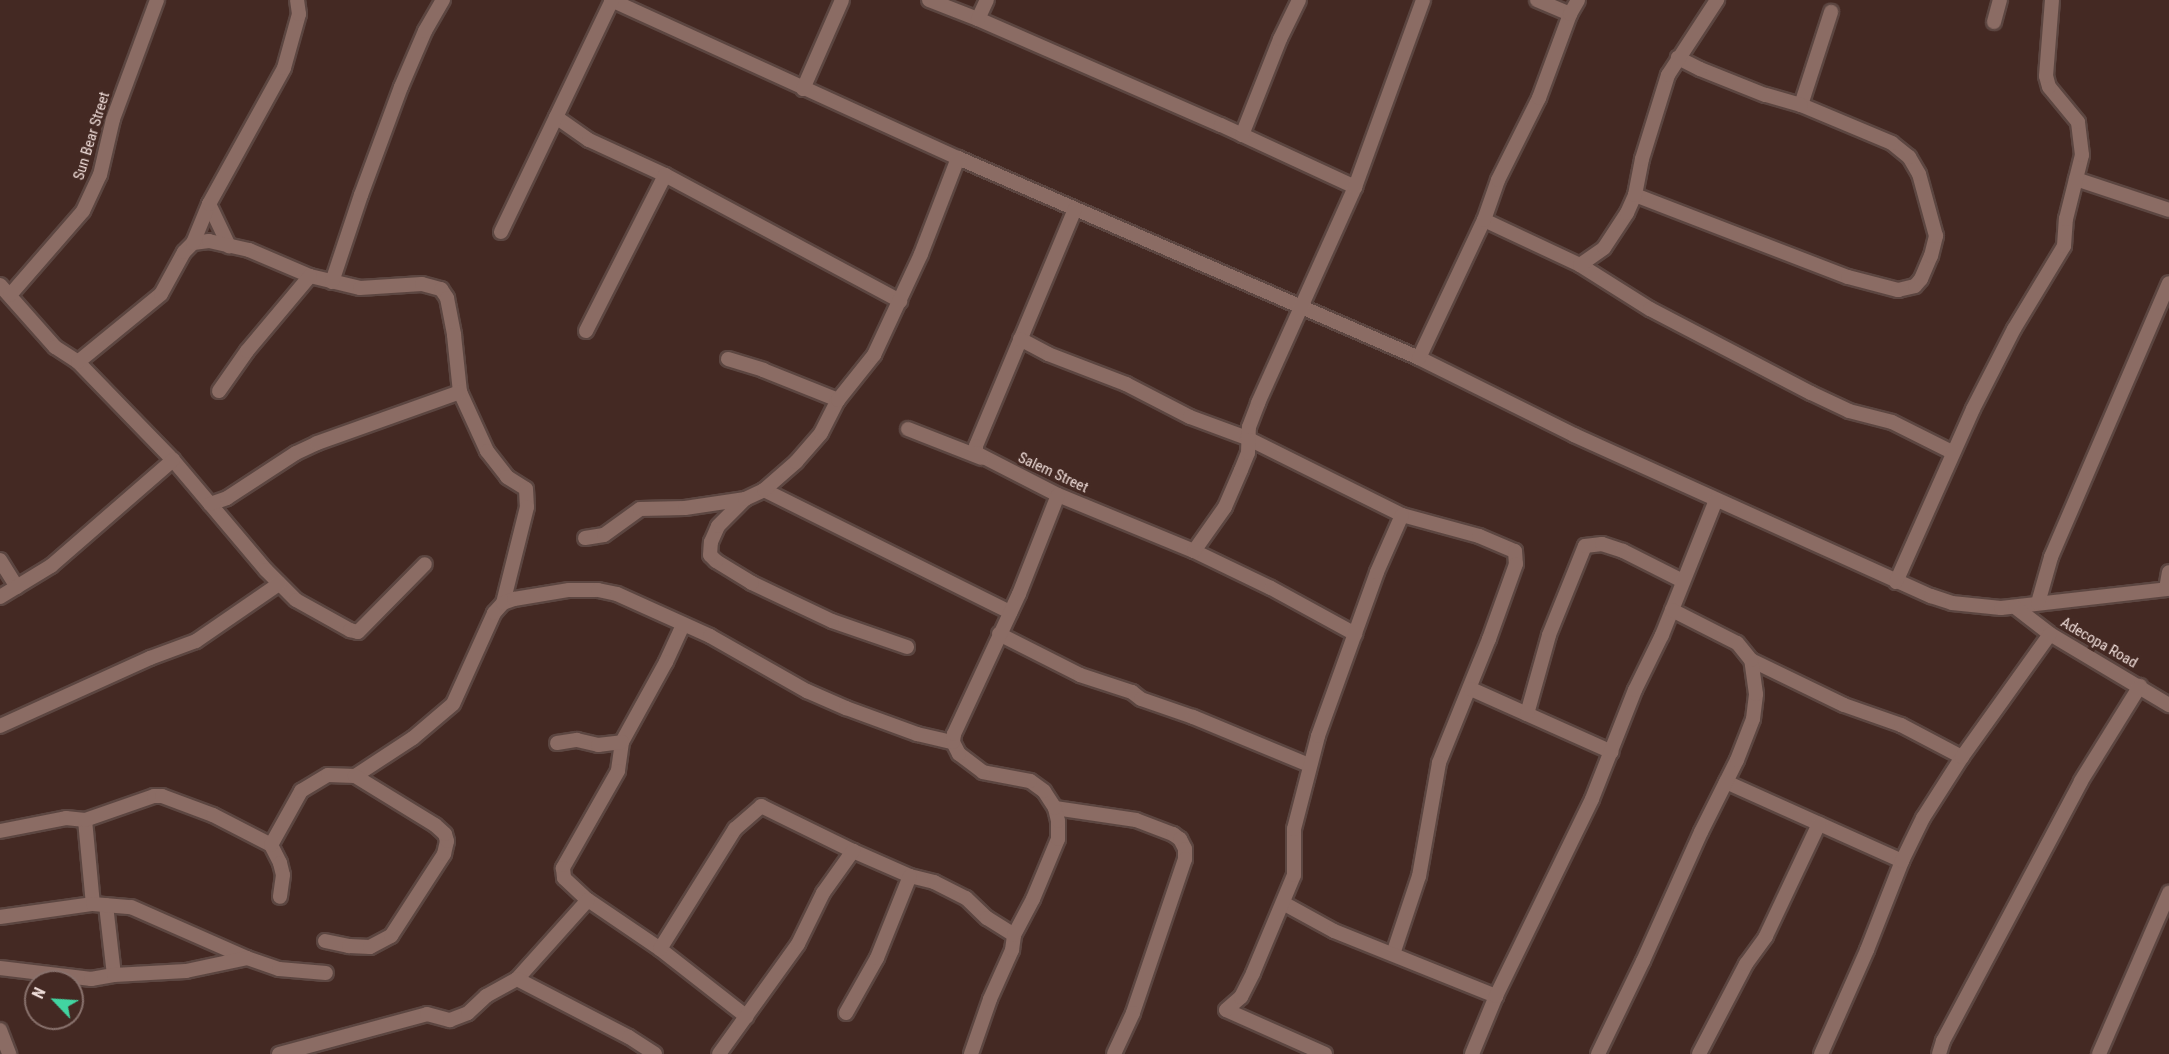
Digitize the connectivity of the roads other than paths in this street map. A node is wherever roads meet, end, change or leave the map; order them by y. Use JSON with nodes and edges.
{"nodes":[{"id":1,"x":157,"y":0,"type":"edge"},
{"id":2,"x":297,"y":0,"type":"edge"},
{"id":3,"x":443,"y":0,"type":"edge"},
{"id":4,"x":612,"y":0,"type":"edge"},
{"id":5,"x":842,"y":0,"type":"edge"},
{"id":6,"x":928,"y":0,"type":"edge"},
{"id":7,"x":987,"y":0,"type":"edge"},
{"id":8,"x":1299,"y":0,"type":"edge"},
{"id":9,"x":1423,"y":0,"type":"edge"},
{"id":10,"x":1537,"y":0,"type":"edge"},
{"id":11,"x":1578,"y":0,"type":"edge"},
{"id":12,"x":1717,"y":0,"type":"edge"},
{"id":13,"x":2000,"y":0,"type":"edge"},
{"id":14,"x":2052,"y":0,"type":"edge"},
{"id":15,"x":1831,"y":12,"type":"dead end"},
{"id":16,"x":1570,"y":14,"type":"junction"},
{"id":17,"x":978,"y":19,"type":"junction"},
{"id":18,"x":1994,"y":22,"type":"dead end"},
{"id":19,"x":1678,"y":58,"type":"junction"},
{"id":20,"x":803,"y":89,"type":"junction"},
{"id":21,"x":1801,"y":105,"type":"junction"},
{"id":22,"x":556,"y":117,"type":"junction"},
{"id":23,"x":1242,"y":135,"type":"junction"},
{"id":24,"x":958,"y":158,"type":"junction"},
{"id":25,"x":665,"y":175,"type":"junction"},
{"id":26,"x":2076,"y":179,"type":"junction"},
{"id":27,"x":1355,"y":187,"type":"junction"},
{"id":28,"x":1635,"y":195,"type":"junction"},
{"id":29,"x":208,"y":204,"type":"junction"},
{"id":30,"x":1076,"y":209,"type":"junction"},
{"id":31,"x":2169,"y":210,"type":"edge"},
{"id":32,"x":1484,"y":220,"type":"junction"},
{"id":33,"x":501,"y":232,"type":"dead end"},
{"id":34,"x":193,"y":243,"type":"junction"},
{"id":35,"x":229,"y":246,"type":"junction"},
{"id":36,"x":1580,"y":265,"type":"junction"},
{"id":37,"x":310,"y":276,"type":"junction"},
{"id":38,"x":332,"y":282,"type":"junction"},
{"id":39,"x":2169,"y":283,"type":"edge"},
{"id":40,"x":5,"y":290,"type":"edge"},
{"id":41,"x":900,"y":301,"type":"junction"},
{"id":42,"x":1303,"y":307,"type":"junction"},
{"id":43,"x":586,"y":331,"type":"dead end"},
{"id":44,"x":1020,"y":339,"type":"junction"},
{"id":45,"x":1419,"y":358,"type":"junction"},
{"id":46,"x":728,"y":359,"type":"dead end"},
{"id":47,"x":78,"y":362,"type":"junction"},
{"id":48,"x":219,"y":391,"type":"dead end"},
{"id":49,"x":460,"y":392,"type":"junction"},
{"id":50,"x":838,"y":400,"type":"junction"},
{"id":51,"x":908,"y":429,"type":"dead end"},
{"id":52,"x":1247,"y":438,"type":"junction"},
{"id":53,"x":1952,"y":452,"type":"junction"},
{"id":54,"x":982,"y":458,"type":"junction"},
{"id":55,"x":173,"y":460,"type":"junction"},
{"id":56,"x":764,"y":490,"type":"junction"},
{"id":57,"x":1058,"y":495,"type":"junction"},
{"id":58,"x":745,"y":499,"type":"junction"},
{"id":59,"x":1716,"y":500,"type":"junction"},
{"id":60,"x":210,"y":504,"type":"junction"},
{"id":61,"x":1402,"y":515,"type":"junction"},
{"id":62,"x":585,"y":538,"type":"dead end"},
{"id":63,"x":1194,"y":551,"type":"junction"},
{"id":64,"x":0,"y":560,"type":"edge"},
{"id":65,"x":424,"y":564,"type":"dead end"},
{"id":66,"x":2169,"y":572,"type":"edge"},
{"id":67,"x":1683,"y":581,"type":"junction"},
{"id":68,"x":1896,"y":582,"type":"junction"},
{"id":69,"x":279,"y":584,"type":"junction"},
{"id":70,"x":17,"y":587,"type":"junction"},
{"id":71,"x":2167,"y":589,"type":"edge"},
{"id":72,"x":0,"y":597,"type":"edge"},
{"id":73,"x":502,"y":603,"type":"junction"},
{"id":74,"x":2038,"y":603,"type":"junction"},
{"id":75,"x":2015,"y":607,"type":"junction"},
{"id":76,"x":1672,"y":610,"type":"junction"},
{"id":77,"x":1010,"y":612,"type":"junction"},
{"id":78,"x":683,"y":625,"type":"junction"},
{"id":79,"x":999,"y":634,"type":"junction"},
{"id":80,"x":1355,"y":634,"type":"junction"},
{"id":81,"x":2050,"y":634,"type":"junction"},
{"id":82,"x":907,"y":646,"type":"dead end"},
{"id":83,"x":1751,"y":660,"type":"junction"},
{"id":84,"x":2140,"y":686,"type":"junction"},
{"id":85,"x":1471,"y":688,"type":"junction"},
{"id":86,"x":2167,"y":701,"type":"edge"},
{"id":87,"x":1527,"y":714,"type":"junction"},
{"id":88,"x":0,"y":726,"type":"edge"},
{"id":89,"x":557,"y":742,"type":"dead end"},
{"id":90,"x":622,"y":742,"type":"junction"},
{"id":91,"x":953,"y":742,"type":"junction"},
{"id":92,"x":1612,"y":752,"type":"junction"},
{"id":93,"x":1962,"y":757,"type":"junction"},
{"id":94,"x":1309,"y":765,"type":"junction"},
{"id":95,"x":355,"y":776,"type":"junction"},
{"id":96,"x":1726,"y":782,"type":"junction"},
{"id":97,"x":1055,"y":808,"type":"junction"},
{"id":98,"x":85,"y":820,"type":"junction"},
{"id":99,"x":1819,"y":824,"type":"junction"},
{"id":100,"x":0,"y":831,"type":"edge"},
{"id":101,"x":272,"y":845,"type":"junction"},
{"id":102,"x":853,"y":851,"type":"junction"},
{"id":103,"x":1902,"y":861,"type":"junction"},
{"id":104,"x":910,"y":876,"type":"junction"},
{"id":105,"x":2169,"y":893,"type":"edge"},
{"id":106,"x":280,"y":897,"type":"dead end"},
{"id":107,"x":588,"y":900,"type":"junction"},
{"id":108,"x":1283,"y":903,"type":"junction"},
{"id":109,"x":99,"y":904,"type":"junction"},
{"id":110,"x":0,"y":917,"type":"edge"},
{"id":111,"x":1014,"y":935,"type":"junction"},
{"id":112,"x":326,"y":940,"type":"dead end"},
{"id":113,"x":660,"y":949,"type":"junction"},
{"id":114,"x":1393,"y":954,"type":"junction"},
{"id":115,"x":247,"y":958,"type":"junction"},
{"id":116,"x":0,"y":968,"type":"edge"},
{"id":117,"x":327,"y":973,"type":"dead end"},
{"id":118,"x":114,"y":975,"type":"junction"},
{"id":119,"x":517,"y":979,"type":"junction"},
{"id":120,"x":1496,"y":996,"type":"junction"},
{"id":121,"x":846,"y":1013,"type":"dead end"},
{"id":122,"x":747,"y":1017,"type":"junction"},
{"id":123,"x":0,"y":1030,"type":"edge"},
{"id":124,"x":9,"y":1054,"type":"edge"},
{"id":125,"x":279,"y":1054,"type":"edge"},
{"id":126,"x":655,"y":1054,"type":"edge"},
{"id":127,"x":718,"y":1054,"type":"edge"},
{"id":128,"x":972,"y":1054,"type":"edge"},
{"id":129,"x":1114,"y":1054,"type":"edge"},
{"id":130,"x":1325,"y":1054,"type":"edge"},
{"id":131,"x":1472,"y":1054,"type":"edge"},
{"id":132,"x":1598,"y":1054,"type":"edge"},
{"id":133,"x":1699,"y":1054,"type":"edge"},
{"id":134,"x":1821,"y":1054,"type":"edge"},
{"id":135,"x":1939,"y":1054,"type":"edge"},
{"id":136,"x":2099,"y":1054,"type":"edge"}],
"edges":[{"from":1,"to":40,"type":"street","name":"Sun Bear Street"},
{"from":2,"to":29,"type":"street"},
{"from":3,"to":38,"type":"street"},
{"from":4,"to":20,"type":"street"},
{"from":4,"to":22,"type":"street"},
{"from":5,"to":20,"type":"street"},
{"from":6,"to":17,"type":"street"},
{"from":7,"to":17,"type":"street"},
{"from":8,"to":23,"type":"street"},
{"from":9,"to":27,"type":"street"},
{"from":10,"to":16,"type":"street"},
{"from":11,"to":16,"type":"street"},
{"from":12,"to":19,"type":"street"},
{"from":13,"to":18,"type":"street"},
{"from":14,"to":26,"type":"street"},
{"from":15,"to":21,"type":"street"},
{"from":16,"to":32,"type":"street"},
{"from":17,"to":23,"type":"street"},
{"from":19,"to":21,"type":"street"},
{"from":19,"to":28,"type":"street"},
{"from":20,"to":24,"type":"street"},
{"from":21,"to":28,"type":"street"},
{"from":22,"to":25,"type":"street"},
{"from":22,"to":33,"type":"street"},
{"from":23,"to":27,"type":"street"},
{"from":24,"to":30,"type":"street"},
{"from":24,"to":41,"type":"street"},
{"from":25,"to":41,"type":"street"},
{"from":25,"to":43,"type":"street"},
{"from":26,"to":31,"type":"street"},
{"from":26,"to":53,"type":"street"},
{"from":27,"to":42,"type":"street"},
{"from":28,"to":36,"type":"street"},
{"from":29,"to":34,"type":"street"},
{"from":29,"to":35,"type":"street"},
{"from":30,"to":42,"type":"street"},
{"from":30,"to":44,"type":"street"},
{"from":32,"to":36,"type":"street"},
{"from":32,"to":45,"type":"street"},
{"from":34,"to":35,"type":"street"},
{"from":34,"to":47,"type":"street"},
{"from":35,"to":37,"type":"street"},
{"from":36,"to":53,"type":"street"},
{"from":37,"to":38,"type":"street"},
{"from":37,"to":48,"type":"street"},
{"from":38,"to":49,"type":"street"},
{"from":39,"to":74,"type":"street"},
{"from":40,"to":47,"type":"street"},
{"from":41,"to":50,"type":"street"},
{"from":42,"to":45,"type":"street"},
{"from":42,"to":52,"type":"street"},
{"from":44,"to":52,"type":"street"},
{"from":44,"to":54,"type":"street"},
{"from":45,"to":59,"type":"street"},
{"from":46,"to":50,"type":"street"},
{"from":47,"to":55,"type":"street"},
{"from":49,"to":60,"type":"street"},
{"from":49,"to":73,"type":"street"},
{"from":50,"to":56,"type":"street"},
{"from":51,"to":54,"type":"street","name":"Salem Street"},
{"from":52,"to":61,"type":"street"},
{"from":52,"to":63,"type":"street"},
{"from":53,"to":68,"type":"street"},
{"from":54,"to":57,"type":"street","name":"Salem Street"},
{"from":55,"to":60,"type":"street"},
{"from":55,"to":70,"type":"street"},
{"from":56,"to":58,"type":"street"},
{"from":56,"to":77,"type":"street"},
{"from":57,"to":63,"type":"street","name":"Salem Street"},
{"from":57,"to":77,"type":"street"},
{"from":58,"to":62,"type":"street"},
{"from":58,"to":82,"type":"street"},
{"from":59,"to":67,"type":"street"},
{"from":59,"to":68,"type":"street"},
{"from":60,"to":69,"type":"street"},
{"from":61,"to":80,"type":"street"},
{"from":61,"to":85,"type":"street"},
{"from":63,"to":80,"type":"street","name":"Salem Street"},
{"from":64,"to":70,"type":"street"},
{"from":65,"to":69,"type":"street"},
{"from":66,"to":71,"type":"street"},
{"from":67,"to":76,"type":"street"},
{"from":67,"to":87,"type":"street"},
{"from":68,"to":75,"type":"street"},
{"from":69,"to":88,"type":"street"},
{"from":70,"to":72,"type":"street"},
{"from":71,"to":74,"type":"street"},
{"from":73,"to":78,"type":"street"},
{"from":73,"to":95,"type":"street"},
{"from":74,"to":75,"type":"street"},
{"from":75,"to":81,"type":"street","name":"Adecopa Road"},
{"from":76,"to":83,"type":"street"},
{"from":76,"to":92,"type":"street"},
{"from":77,"to":79,"type":"street"},
{"from":78,"to":90,"type":"street"},
{"from":78,"to":91,"type":"street"},
{"from":79,"to":91,"type":"street"},
{"from":79,"to":94,"type":"street"},
{"from":80,"to":94,"type":"street"},
{"from":81,"to":84,"type":"street","name":"Adecopa Road"},
{"from":81,"to":93,"type":"street"},
{"from":83,"to":93,"type":"street"},
{"from":83,"to":96,"type":"street"},
{"from":84,"to":86,"type":"street","name":"Adecopa Road"},
{"from":84,"to":135,"type":"street"},
{"from":85,"to":87,"type":"street"},
{"from":85,"to":114,"type":"street"},
{"from":87,"to":92,"type":"street"},
{"from":89,"to":90,"type":"street"},
{"from":90,"to":107,"type":"street"},
{"from":91,"to":97,"type":"street"},
{"from":92,"to":120,"type":"street"},
{"from":93,"to":103,"type":"street"},
{"from":94,"to":108,"type":"street"},
{"from":95,"to":101,"type":"street"},
{"from":95,"to":112,"type":"street"},
{"from":96,"to":99,"type":"street"},
{"from":96,"to":132,"type":"street"},
{"from":97,"to":111,"type":"street"},
{"from":97,"to":129,"type":"street"},
{"from":98,"to":100,"type":"street"},
{"from":98,"to":101,"type":"street"},
{"from":98,"to":109,"type":"street"},
{"from":99,"to":103,"type":"street"},
{"from":99,"to":133,"type":"street"},
{"from":101,"to":106,"type":"street"},
{"from":102,"to":104,"type":"street"},
{"from":102,"to":113,"type":"street"},
{"from":102,"to":122,"type":"street"},
{"from":103,"to":134,"type":"street"},
{"from":104,"to":111,"type":"street"},
{"from":104,"to":121,"type":"street"},
{"from":105,"to":136,"type":"street"},
{"from":107,"to":113,"type":"street"},
{"from":107,"to":119,"type":"street"},
{"from":108,"to":114,"type":"street"},
{"from":108,"to":130,"type":"street"},
{"from":109,"to":110,"type":"street"},
{"from":109,"to":115,"type":"street"},
{"from":109,"to":118,"type":"street"},
{"from":111,"to":128,"type":"street"},
{"from":113,"to":122,"type":"street"},
{"from":114,"to":120,"type":"street"},
{"from":115,"to":117,"type":"street"},
{"from":115,"to":118,"type":"street"},
{"from":116,"to":118,"type":"street"},
{"from":119,"to":125,"type":"street"},
{"from":119,"to":126,"type":"street"},
{"from":120,"to":131,"type":"street"},
{"from":122,"to":127,"type":"street"},
{"from":123,"to":124,"type":"street"}]}
